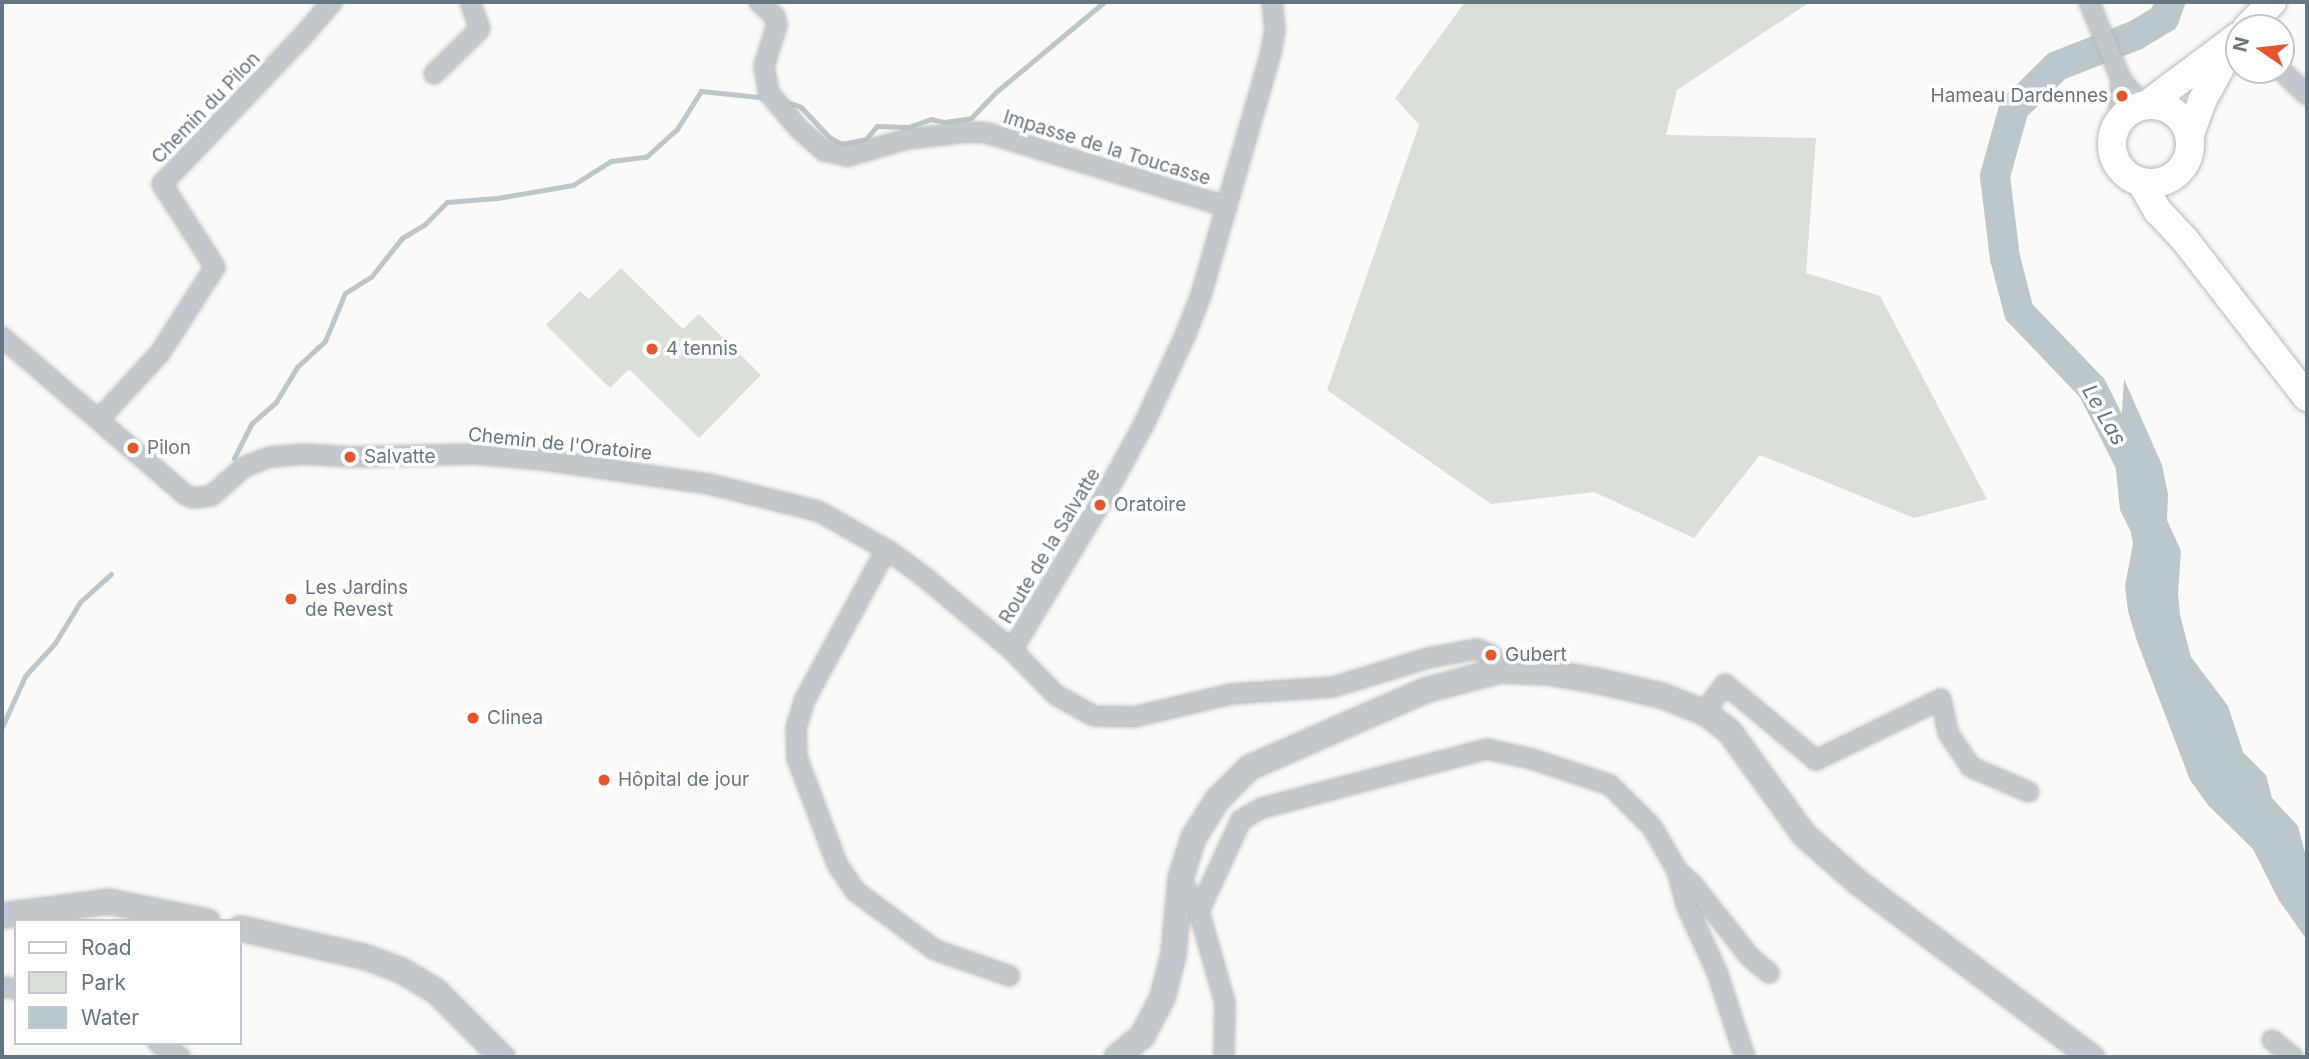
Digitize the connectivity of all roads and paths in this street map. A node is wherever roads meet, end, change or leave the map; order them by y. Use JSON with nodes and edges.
{"nodes":[{"id":1,"x":332,"y":2,"type":"edge"},
{"id":2,"x":470,"y":2,"type":"edge"},
{"id":3,"x":759,"y":2,"type":"edge"},
{"id":4,"x":1272,"y":2,"type":"edge"},
{"id":5,"x":2089,"y":2,"type":"edge"},
{"id":6,"x":2225,"y":45,"type":"edge"},
{"id":7,"x":2225,"y":59,"type":"edge"},
{"id":8,"x":435,"y":74,"type":"dead end"},
{"id":9,"x":2120,"y":75,"type":"junction"},
{"id":10,"x":2145,"y":105,"type":"junction"},
{"id":11,"x":2119,"y":121,"type":"junction"},
{"id":12,"x":2190,"y":134,"type":"junction"},
{"id":13,"x":2179,"y":172,"type":"junction"},
{"id":14,"x":2141,"y":182,"type":"junction"},
{"id":15,"x":1227,"y":207,"type":"junction"},
{"id":16,"x":2185,"y":240,"type":"junction"},
{"id":17,"x":2,"y":337,"type":"edge"},
{"id":18,"x":2307,"y":397,"type":"edge"},
{"id":19,"x":100,"y":418,"type":"junction"},
{"id":20,"x":886,"y":550,"type":"junction"},
{"id":21,"x":1012,"y":650,"type":"junction"},
{"id":22,"x":1500,"y":670,"type":"junction"},
{"id":23,"x":1704,"y":712,"type":"junction"},
{"id":24,"x":2029,"y":792,"type":"dead end"},
{"id":25,"x":1677,"y":870,"type":"junction"},
{"id":26,"x":1180,"y":878,"type":"junction"},
{"id":27,"x":1199,"y":911,"type":"junction"},
{"id":28,"x":2,"y":915,"type":"edge"},
{"id":29,"x":198,"y":919,"type":"edge"},
{"id":30,"x":242,"y":928,"type":"edge"},
{"id":31,"x":1769,"y":973,"type":"dead end"},
{"id":32,"x":1010,"y":976,"type":"dead end"},
{"id":33,"x":2272,"y":1040,"type":"dead end"},
{"id":34,"x":161,"y":1045,"type":"edge"},
{"id":35,"x":180,"y":1057,"type":"edge"},
{"id":36,"x":502,"y":1057,"type":"edge"},
{"id":37,"x":1116,"y":1057,"type":"edge"},
{"id":38,"x":1224,"y":1057,"type":"edge"},
{"id":39,"x":1745,"y":1057,"type":"edge"},
{"id":40,"x":2092,"y":1057,"type":"edge"},
{"id":41,"x":2293,"y":1057,"type":"edge"}],
"edges":[{"from":1,"to":19,"type":"street","name":"Chemin du Pilon"},
{"from":2,"to":8,"type":"street"},
{"from":3,"to":15,"type":"street","name":"Impasse de la Toucasse"},
{"from":4,"to":15,"type":"street","name":"Route de la Salvatte"},
{"from":5,"to":9,"type":"street"},
{"from":6,"to":10,"type":"main road"},
{"from":7,"to":12,"type":"main road"},
{"from":9,"to":10,"type":"street"},
{"from":9,"to":11,"type":"street"},
{"from":10,"to":11,"type":"main road"},
{"from":10,"to":12,"type":"main road"},
{"from":11,"to":14,"type":"main road"},
{"from":12,"to":13,"type":"main road"},
{"from":13,"to":14,"type":"main road"},
{"from":13,"to":16,"type":"main road"},
{"from":14,"to":16,"type":"main road"},
{"from":15,"to":21,"type":"street","name":"Route de la Salvatte"},
{"from":16,"to":18,"type":"main road"},
{"from":17,"to":19,"type":"street","name":"Chemin de l'Oratoire"},
{"from":19,"to":20,"type":"street","name":"Chemin de l'Oratoire"},
{"from":20,"to":21,"type":"street","name":"Chemin de l'Oratoire"},
{"from":20,"to":32,"type":"street"},
{"from":21,"to":22,"type":"street","name":"Route de la Salvatte"},
{"from":22,"to":23,"type":"street"},
{"from":22,"to":26,"type":"street"},
{"from":23,"to":24,"type":"street"},
{"from":23,"to":40,"type":"street"},
{"from":25,"to":27,"type":"street"},
{"from":25,"to":31,"type":"street"},
{"from":25,"to":39,"type":"street"},
{"from":26,"to":27,"type":"street"},
{"from":26,"to":37,"type":"street"},
{"from":27,"to":38,"type":"street"},
{"from":28,"to":29,"type":"street"},
{"from":30,"to":36,"type":"street"},
{"from":33,"to":41,"type":"street"},
{"from":34,"to":35,"type":"street"}]}
